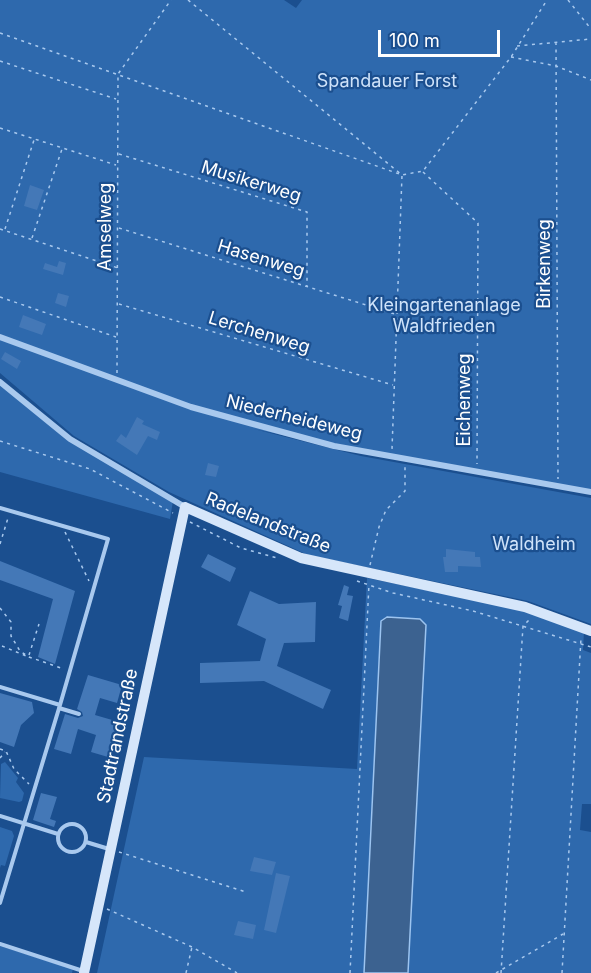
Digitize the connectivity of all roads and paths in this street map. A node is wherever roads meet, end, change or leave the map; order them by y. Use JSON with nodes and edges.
{"nodes":[{"id":1,"x":171,"y":0,"type":"edge"},
{"id":2,"x":188,"y":0,"type":"edge"},
{"id":3,"x":547,"y":0,"type":"edge"},
{"id":4,"x":568,"y":0,"type":"edge"},
{"id":5,"x":591,"y":29,"type":"edge"},
{"id":6,"x":0,"y":33,"type":"edge"},
{"id":7,"x":591,"y":39,"type":"edge"},
{"id":8,"x":556,"y":42,"type":"junction"},
{"id":9,"x":517,"y":46,"type":"junction"},
{"id":10,"x":511,"y":57,"type":"junction"},
{"id":11,"x":0,"y":61,"type":"edge"},
{"id":12,"x":556,"y":66,"type":"junction"},
{"id":13,"x":118,"y":74,"type":"junction"},
{"id":14,"x":591,"y":80,"type":"edge"},
{"id":15,"x":117,"y":99,"type":"junction"},
{"id":16,"x":0,"y":128,"type":"edge"},
{"id":17,"x":34,"y":139,"type":"junction"},
{"id":18,"x":62,"y":148,"type":"junction"},
{"id":19,"x":118,"y":153,"type":"junction"},
{"id":20,"x":118,"y":166,"type":"junction"},
{"id":21,"x":423,"y":171,"type":"junction"},
{"id":22,"x":402,"y":175,"type":"junction"},
{"id":23,"x":118,"y":228,"type":"junction"},
{"id":24,"x":0,"y":229,"type":"edge"},
{"id":25,"x":5,"y":230,"type":"junction"},
{"id":26,"x":32,"y":239,"type":"junction"},
{"id":27,"x":118,"y":268,"type":"junction"},
{"id":28,"x":307,"y":286,"type":"junction"},
{"id":29,"x":0,"y":297,"type":"edge"},
{"id":30,"x":118,"y":303,"type":"junction"},
{"id":31,"x":396,"y":314,"type":"junction"},
{"id":32,"x":0,"y":337,"type":"edge"},
{"id":33,"x":117,"y":337,"type":"junction"},
{"id":34,"x":117,"y":380,"type":"junction"},
{"id":35,"x":0,"y":382,"type":"edge"},
{"id":36,"x":393,"y":385,"type":"junction"},
{"id":37,"x":392,"y":456,"type":"junction"},
{"id":38,"x":405,"y":459,"type":"junction"},
{"id":39,"x":477,"y":472,"type":"junction"},
{"id":40,"x":558,"y":486,"type":"junction"},
{"id":41,"x":591,"y":492,"type":"edge"},
{"id":42,"x":185,"y":507,"type":"junction"},
{"id":43,"x":0,"y":508,"type":"edge"},
{"id":44,"x":10,"y":511,"type":"junction"},
{"id":45,"x":63,"y":525,"type":"junction"},
{"id":46,"x":0,"y":544,"type":"edge"},
{"id":47,"x":369,"y":575,"type":"junction"},
{"id":48,"x":89,"y":586,"type":"dead end"},
{"id":49,"x":0,"y":608,"type":"edge"},
{"id":50,"x":535,"y":610,"type":"junction"},
{"id":51,"x":39,"y":624,"type":"dead end"},
{"id":52,"x":587,"y":630,"type":"edge"},
{"id":53,"x":2,"y":646,"type":"dead end"},
{"id":54,"x":29,"y":657,"type":"junction"},
{"id":55,"x":70,"y":671,"type":"junction"},
{"id":56,"x":0,"y":687,"type":"edge"},
{"id":57,"x":59,"y":706,"type":"junction"},
{"id":58,"x":79,"y":714,"type":"dead end"},
{"id":59,"x":0,"y":749,"type":"edge"},
{"id":60,"x":6,"y":751,"type":"junction"},
{"id":61,"x":0,"y":758,"type":"edge"},
{"id":62,"x":35,"y":788,"type":"junction"},
{"id":63,"x":0,"y":816,"type":"edge"},
{"id":64,"x":24,"y":824,"type":"junction"},
{"id":65,"x":58,"y":834,"type":"junction"},
{"id":66,"x":86,"y":842,"type":"junction"},
{"id":67,"x":110,"y":849,"type":"junction"},
{"id":68,"x":246,"y":892,"type":"dead end"},
{"id":69,"x":0,"y":903,"type":"edge"},
{"id":70,"x":98,"y":905,"type":"junction"},
{"id":71,"x":564,"y":933,"type":"junction"},
{"id":72,"x":0,"y":944,"type":"edge"},
{"id":73,"x":192,"y":947,"type":"junction"},
{"id":74,"x":84,"y":972,"type":"edge"},
{"id":75,"x":501,"y":972,"type":"edge"},
{"id":76,"x":186,"y":973,"type":"edge"},
{"id":77,"x":237,"y":973,"type":"edge"},
{"id":78,"x":350,"y":973,"type":"edge"},
{"id":79,"x":496,"y":973,"type":"edge"},
{"id":80,"x":562,"y":973,"type":"edge"}],
"edges":[{"from":1,"to":13,"type":"path"},
{"from":2,"to":22,"type":"path"},
{"from":3,"to":9,"type":"path"},
{"from":4,"to":5,"type":"path"},
{"from":6,"to":13,"type":"path"},
{"from":7,"to":8,"type":"path"},
{"from":8,"to":9,"type":"path"},
{"from":8,"to":12,"type":"path","name":"Birkenweg"},
{"from":9,"to":10,"type":"path"},
{"from":10,"to":12,"type":"path"},
{"from":10,"to":21,"type":"path"},
{"from":11,"to":15,"type":"path"},
{"from":12,"to":14,"type":"path"},
{"from":12,"to":40,"type":"path","name":"Birkenweg"},
{"from":13,"to":15,"type":"path","name":"Amselweg"},
{"from":13,"to":22,"type":"path"},
{"from":15,"to":19,"type":"path","name":"Amselweg"},
{"from":16,"to":17,"type":"path"},
{"from":17,"to":18,"type":"path"},
{"from":17,"to":25,"type":"path"},
{"from":18,"to":20,"type":"path"},
{"from":18,"to":26,"type":"path"},
{"from":19,"to":20,"type":"path","name":"Amselweg"},
{"from":19,"to":28,"type":"path","name":"Musikerweg"},
{"from":20,"to":23,"type":"path","name":"Amselweg"},
{"from":21,"to":22,"type":"path"},
{"from":21,"to":39,"type":"path","name":"Eichenweg"},
{"from":22,"to":31,"type":"path"},
{"from":23,"to":27,"type":"path","name":"Amselweg"},
{"from":23,"to":28,"type":"path","name":"Hasenweg"},
{"from":24,"to":25,"type":"path"},
{"from":25,"to":26,"type":"path"},
{"from":26,"to":27,"type":"path"},
{"from":27,"to":30,"type":"path","name":"Amselweg"},
{"from":28,"to":31,"type":"path","name":"Hasenweg"},
{"from":29,"to":33,"type":"path"},
{"from":30,"to":33,"type":"path","name":"Amselweg"},
{"from":30,"to":36,"type":"path","name":"Lerchenweg"},
{"from":31,"to":36,"type":"path"},
{"from":32,"to":34,"type":"street","name":"Niederheideweg"},
{"from":33,"to":34,"type":"path","name":"Amselweg"},
{"from":34,"to":37,"type":"street","name":"Niederheideweg"},
{"from":35,"to":42,"type":"street","name":"Radelandstraße"},
{"from":36,"to":37,"type":"path"},
{"from":37,"to":38,"type":"street","name":"Niederheideweg"},
{"from":38,"to":39,"type":"street","name":"Niederheideweg"},
{"from":38,"to":47,"type":"path"},
{"from":39,"to":40,"type":"street","name":"Niederheideweg"},
{"from":40,"to":41,"type":"street","name":"Niederheideweg"},
{"from":42,"to":47,"type":"street","name":"Radelandstraße"},
{"from":42,"to":67,"type":"street","name":"Stadtrandstraße"},
{"from":43,"to":44,"type":"lane"},
{"from":44,"to":45,"type":"lane"},
{"from":44,"to":46,"type":"path"},
{"from":45,"to":48,"type":"path"},
{"from":45,"to":55,"type":"lane"},
{"from":47,"to":50,"type":"street","name":"Radelandstraße"},
{"from":47,"to":78,"type":"path"},
{"from":49,"to":54,"type":"path"},
{"from":50,"to":52,"type":"street","name":"Radelandstraße"},
{"from":50,"to":75,"type":"path"},
{"from":51,"to":54,"type":"path"},
{"from":52,"to":71,"type":"path"},
{"from":53,"to":54,"type":"path"},
{"from":54,"to":55,"type":"path"},
{"from":55,"to":57,"type":"lane"},
{"from":56,"to":57,"type":"lane"},
{"from":57,"to":58,"type":"lane"},
{"from":57,"to":62,"type":"lane"},
{"from":59,"to":60,"type":"path"},
{"from":60,"to":61,"type":"path"},
{"from":60,"to":62,"type":"path"},
{"from":62,"to":64,"type":"lane"},
{"from":63,"to":64,"type":"lane"},
{"from":64,"to":65,"type":"lane"},
{"from":64,"to":69,"type":"lane"},
{"from":65,"to":66,"type":"lane"},
{"from":65,"to":66,"type":"lane"},
{"from":66,"to":67,"type":"lane"},
{"from":67,"to":68,"type":"path"},
{"from":67,"to":70,"type":"street","name":"Stadtrandstraße"},
{"from":70,"to":73,"type":"path"},
{"from":70,"to":74,"type":"street","name":"Stadtrandstraße"},
{"from":71,"to":75,"type":"path"},
{"from":71,"to":80,"type":"path"},
{"from":72,"to":74,"type":"lane"},
{"from":73,"to":76,"type":"path"},
{"from":73,"to":77,"type":"path"},
{"from":75,"to":79,"type":"path"}]}
